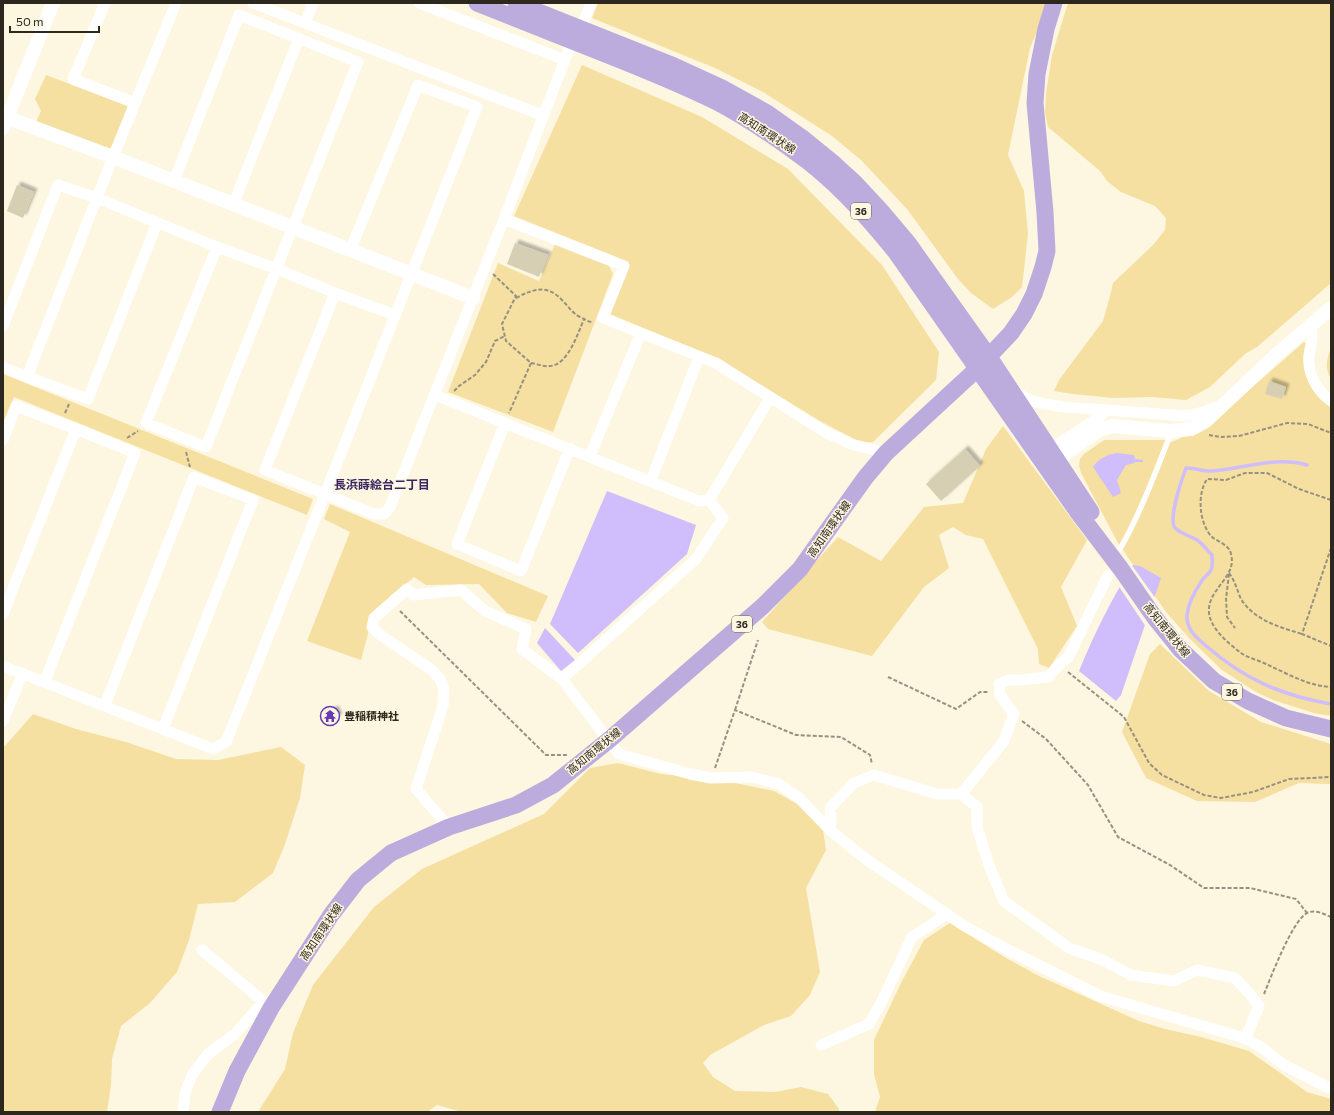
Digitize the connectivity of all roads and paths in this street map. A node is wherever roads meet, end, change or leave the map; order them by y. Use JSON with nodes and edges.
{"nodes":[{"id":1,"x":53,"y":3,"type":"edge"},
{"id":2,"x":105,"y":3,"type":"edge"},
{"id":3,"x":176,"y":3,"type":"edge"},
{"id":4,"x":254,"y":3,"type":"edge"},
{"id":5,"x":313,"y":3,"type":"edge"},
{"id":6,"x":419,"y":3,"type":"edge"},
{"id":7,"x":476,"y":3,"type":"edge"},
{"id":8,"x":516,"y":3,"type":"edge"},
{"id":9,"x":590,"y":3,"type":"edge"},
{"id":10,"x":1054,"y":3,"type":"edge"},
{"id":11,"x":305,"y":23,"type":"junction"},
{"id":12,"x":577,"y":35,"type":"junction"},
{"id":13,"x":299,"y":38,"type":"junction"},
{"id":14,"x":565,"y":60,"type":"junction"},
{"id":15,"x":135,"y":103,"type":"junction"},
{"id":16,"x":544,"y":116,"type":"junction"},
{"id":17,"x":4,"y":120,"type":"edge"},
{"id":18,"x":113,"y":157,"type":"junction"},
{"id":19,"x":174,"y":181,"type":"junction"},
{"id":20,"x":97,"y":198,"type":"junction"},
{"id":21,"x":233,"y":205,"type":"junction"},
{"id":22,"x":504,"y":219,"type":"junction"},
{"id":23,"x":158,"y":222,"type":"junction"},
{"id":24,"x":293,"y":228,"type":"junction"},
{"id":25,"x":217,"y":247,"type":"junction"},
{"id":26,"x":350,"y":251,"type":"junction"},
{"id":27,"x":485,"y":266,"type":"junction"},
{"id":28,"x":277,"y":269,"type":"junction"},
{"id":29,"x":412,"y":275,"type":"junction"},
{"id":30,"x":335,"y":293,"type":"junction"},
{"id":31,"x":473,"y":298,"type":"junction"},
{"id":32,"x":515,"y":298,"type":"junction"},
{"id":33,"x":1331,"y":308,"type":"edge"},
{"id":34,"x":395,"y":315,"type":"junction"},
{"id":35,"x":603,"y":318,"type":"junction"},
{"id":36,"x":584,"y":319,"type":"junction"},
{"id":37,"x":3,"y":326,"type":"edge"},
{"id":38,"x":1309,"y":326,"type":"junction"},
{"id":39,"x":641,"y":333,"type":"junction"},
{"id":40,"x":505,"y":336,"type":"junction"},
{"id":41,"x":699,"y":357,"type":"junction"},
{"id":42,"x":989,"y":357,"type":"junction"},
{"id":43,"x":531,"y":363,"type":"junction"},
{"id":44,"x":3,"y":367,"type":"edge"},
{"id":45,"x":977,"y":369,"type":"junction"},
{"id":46,"x":27,"y":377,"type":"junction"},
{"id":47,"x":1010,"y":390,"type":"junction"},
{"id":48,"x":73,"y":394,"type":"junction"},
{"id":49,"x":435,"y":395,"type":"junction"},
{"id":50,"x":770,"y":398,"type":"junction"},
{"id":51,"x":447,"y":400,"type":"junction"},
{"id":52,"x":1331,"y":401,"type":"edge"},
{"id":53,"x":1220,"y":406,"type":"junction"},
{"id":54,"x":1107,"y":410,"type":"junction"},
{"id":55,"x":60,"y":423,"type":"junction"},
{"id":56,"x":505,"y":423,"type":"junction"},
{"id":57,"x":150,"y":424,"type":"junction"},
{"id":58,"x":76,"y":429,"type":"junction"},
{"id":59,"x":1170,"y":431,"type":"junction"},
{"id":60,"x":1331,"y":433,"type":"edge"},
{"id":61,"x":1204,"y":434,"type":"dead end"},
{"id":62,"x":182,"y":438,"type":"junction"},
{"id":63,"x":3,"y":440,"type":"edge"},
{"id":64,"x":114,"y":445,"type":"junction"},
{"id":65,"x":570,"y":448,"type":"junction"},
{"id":66,"x":886,"y":453,"type":"junction"},
{"id":67,"x":590,"y":456,"type":"junction"},
{"id":68,"x":1049,"y":458,"type":"junction"},
{"id":69,"x":194,"y":477,"type":"junction"},
{"id":70,"x":651,"y":480,"type":"junction"},
{"id":71,"x":325,"y":494,"type":"junction"},
{"id":72,"x":709,"y":500,"type":"junction"},
{"id":73,"x":1331,"y":500,"type":"edge"},
{"id":74,"x":1331,"y":548,"type":"edge"},
{"id":75,"x":1120,"y":549,"type":"dead end"},
{"id":76,"x":1114,"y":572,"type":"junction"},
{"id":77,"x":1229,"y":573,"type":"junction"},
{"id":78,"x":392,"y":603,"type":"junction"},
{"id":79,"x":3,"y":614,"type":"edge"},
{"id":80,"x":1235,"y":628,"type":"dead end"},
{"id":81,"x":1302,"y":634,"type":"junction"},
{"id":82,"x":758,"y":640,"type":"dead end"},
{"id":83,"x":1331,"y":646,"type":"edge"},
{"id":84,"x":1068,"y":658,"type":"junction"},
{"id":85,"x":3,"y":666,"type":"edge"},
{"id":86,"x":23,"y":673,"type":"junction"},
{"id":87,"x":888,"y":677,"type":"dead end"},
{"id":88,"x":562,"y":679,"type":"junction"},
{"id":89,"x":45,"y":681,"type":"junction"},
{"id":90,"x":1331,"y":687,"type":"edge"},
{"id":91,"x":1000,"y":692,"type":"junction"},
{"id":92,"x":105,"y":705,"type":"junction"},
{"id":93,"x":735,"y":710,"type":"junction"},
{"id":94,"x":1014,"y":714,"type":"junction"},
{"id":95,"x":3,"y":721,"type":"edge"},
{"id":96,"x":163,"y":729,"type":"junction"},
{"id":97,"x":1331,"y":729,"type":"edge"},
{"id":98,"x":609,"y":740,"type":"junction"},
{"id":99,"x":572,"y":755,"type":"dead end"},
{"id":100,"x":874,"y":775,"type":"junction"},
{"id":101,"x":1331,"y":777,"type":"edge"},
{"id":102,"x":711,"y":778,"type":"junction"},
{"id":103,"x":961,"y":794,"type":"junction"},
{"id":104,"x":449,"y":827,"type":"junction"},
{"id":105,"x":830,"y":830,"type":"junction"},
{"id":106,"x":1307,"y":913,"type":"junction"},
{"id":107,"x":947,"y":914,"type":"junction"},
{"id":108,"x":1331,"y":917,"type":"edge"},
{"id":109,"x":202,"y":950,"type":"dead end"},
{"id":110,"x":267,"y":1005,"type":"junction"},
{"id":111,"x":1259,"y":1006,"type":"junction"},
{"id":112,"x":1245,"y":1039,"type":"junction"},
{"id":113,"x":821,"y":1045,"type":"dead end"},
{"id":114,"x":1331,"y":1088,"type":"edge"},
{"id":115,"x":183,"y":1112,"type":"edge"},
{"id":116,"x":220,"y":1112,"type":"edge"}],
"edges":[{"from":1,"to":17,"type":"street"},
{"from":2,"to":15,"type":"street"},
{"from":3,"to":15,"type":"street"},
{"from":4,"to":11,"type":"street"},
{"from":5,"to":11,"type":"street"},
{"from":6,"to":14,"type":"street"},
{"from":7,"to":12,"type":"main road","name":"高知南環状線","number":"36"},
{"from":8,"to":12,"type":"main road","name":"高知南環状線","number":"36"},
{"from":9,"to":12,"type":"street"},
{"from":10,"to":42,"type":"main road","name":"高知南環状線","number":"36"},
{"from":11,"to":16,"type":"street"},
{"from":12,"to":14,"type":"street"},
{"from":12,"to":42,"type":"main road","name":"高知南環状線","number":"36"},
{"from":12,"to":45,"type":"main road","name":"高知南環状線","number":"36"},
{"from":13,"to":19,"type":"street"},
{"from":13,"to":21,"type":"street"},
{"from":13,"to":24,"type":"street"},
{"from":14,"to":16,"type":"street"},
{"from":15,"to":18,"type":"street"},
{"from":16,"to":22,"type":"street"},
{"from":17,"to":18,"type":"street"},
{"from":18,"to":19,"type":"street"},
{"from":18,"to":20,"type":"street"},
{"from":19,"to":21,"type":"street"},
{"from":20,"to":23,"type":"street"},
{"from":20,"to":37,"type":"street"},
{"from":20,"to":46,"type":"street"},
{"from":21,"to":24,"type":"street"},
{"from":22,"to":27,"type":"street"},
{"from":22,"to":35,"type":"street"},
{"from":23,"to":25,"type":"street"},
{"from":23,"to":48,"type":"street"},
{"from":24,"to":26,"type":"street"},
{"from":24,"to":28,"type":"street"},
{"from":25,"to":28,"type":"street"},
{"from":25,"to":57,"type":"street"},
{"from":26,"to":29,"type":"street"},
{"from":26,"to":29,"type":"street"},
{"from":27,"to":31,"type":"street"},
{"from":27,"to":32,"type":"path"},
{"from":28,"to":30,"type":"street"},
{"from":28,"to":62,"type":"street"},
{"from":29,"to":31,"type":"street"},
{"from":29,"to":34,"type":"street"},
{"from":30,"to":34,"type":"street"},
{"from":30,"to":71,"type":"street"},
{"from":31,"to":49,"type":"street"},
{"from":32,"to":36,"type":"path"},
{"from":32,"to":40,"type":"path"},
{"from":33,"to":38,"type":"street"},
{"from":34,"to":71,"type":"street"},
{"from":35,"to":36,"type":"path"},
{"from":35,"to":39,"type":"street"},
{"from":36,"to":43,"type":"path"},
{"from":38,"to":52,"type":"street"},
{"from":38,"to":53,"type":"street"},
{"from":39,"to":41,"type":"street"},
{"from":39,"to":67,"type":"street"},
{"from":40,"to":43,"type":"path"},
{"from":40,"to":51,"type":"path"},
{"from":41,"to":50,"type":"street"},
{"from":41,"to":70,"type":"street"},
{"from":42,"to":45,"type":"main road","name":"高知南環状線","number":"36"},
{"from":42,"to":47,"type":"main road","name":"高知南環状線","number":"36"},
{"from":43,"to":56,"type":"path"},
{"from":44,"to":46,"type":"street"},
{"from":45,"to":66,"type":"main road","name":"高知南環状線","number":"36"},
{"from":45,"to":68,"type":"main road","name":"高知南環状線","number":"36"},
{"from":46,"to":48,"type":"street"},
{"from":47,"to":54,"type":"street"},
{"from":47,"to":68,"type":"main road","name":"高知南環状線","number":"36"},
{"from":48,"to":55,"type":"path"},
{"from":49,"to":51,"type":"street"},
{"from":49,"to":71,"type":"street"},
{"from":50,"to":66,"type":"street"},
{"from":50,"to":72,"type":"street"},
{"from":51,"to":56,"type":"street"},
{"from":53,"to":54,"type":"street"},
{"from":53,"to":59,"type":"street"},
{"from":54,"to":68,"type":"street"},
{"from":55,"to":58,"type":"street"},
{"from":55,"to":63,"type":"street"},
{"from":56,"to":65,"type":"street"},
{"from":56,"to":65,"type":"street"},
{"from":57,"to":62,"type":"street"},
{"from":57,"to":64,"type":"path"},
{"from":58,"to":64,"type":"street"},
{"from":58,"to":79,"type":"street"},
{"from":59,"to":68,"type":"street"},
{"from":59,"to":75,"type":"lane"},
{"from":60,"to":61,"type":"path"},
{"from":62,"to":69,"type":"path"},
{"from":64,"to":89,"type":"street"},
{"from":65,"to":67,"type":"street"},
{"from":66,"to":98,"type":"main road","name":"高知南環状線","number":"36"},
{"from":67,"to":70,"type":"street"},
{"from":68,"to":76,"type":"main road","name":"高知南環状線","number":"36"},
{"from":69,"to":92,"type":"street"},
{"from":69,"to":96,"type":"street"},
{"from":70,"to":72,"type":"street"},
{"from":71,"to":96,"type":"street"},
{"from":72,"to":88,"type":"street"},
{"from":73,"to":77,"type":"path"},
{"from":74,"to":81,"type":"path"},
{"from":76,"to":84,"type":"street"},
{"from":76,"to":97,"type":"main road","name":"高知南環状線","number":"36"},
{"from":77,"to":80,"type":"path"},
{"from":77,"to":81,"type":"path"},
{"from":77,"to":90,"type":"path"},
{"from":78,"to":88,"type":"street"},
{"from":78,"to":99,"type":"path"},
{"from":78,"to":104,"type":"street"},
{"from":81,"to":83,"type":"path"},
{"from":82,"to":93,"type":"path"},
{"from":84,"to":91,"type":"street"},
{"from":84,"to":101,"type":"path"},
{"from":85,"to":86,"type":"street"},
{"from":86,"to":89,"type":"street"},
{"from":86,"to":95,"type":"street"},
{"from":87,"to":91,"type":"path"},
{"from":88,"to":98,"type":"street"},
{"from":89,"to":92,"type":"street"},
{"from":91,"to":94,"type":"street"},
{"from":92,"to":96,"type":"street"},
{"from":93,"to":100,"type":"path"},
{"from":93,"to":102,"type":"path"},
{"from":94,"to":103,"type":"street"},
{"from":94,"to":106,"type":"path"},
{"from":98,"to":102,"type":"street"},
{"from":98,"to":104,"type":"main road","name":"高知南環状線","number":"36"},
{"from":100,"to":103,"type":"street"},
{"from":100,"to":105,"type":"street"},
{"from":102,"to":105,"type":"street"},
{"from":103,"to":111,"type":"street"},
{"from":104,"to":110,"type":"main road","name":"高知南環状線","number":"36"},
{"from":105,"to":107,"type":"street"},
{"from":106,"to":108,"type":"path"},
{"from":106,"to":111,"type":"path"},
{"from":107,"to":112,"type":"street"},
{"from":107,"to":113,"type":"street"},
{"from":109,"to":110,"type":"street"},
{"from":110,"to":115,"type":"street"},
{"from":110,"to":116,"type":"main road","name":"高知南環状線","number":"36"},
{"from":111,"to":112,"type":"street"},
{"from":112,"to":114,"type":"street"}]}
